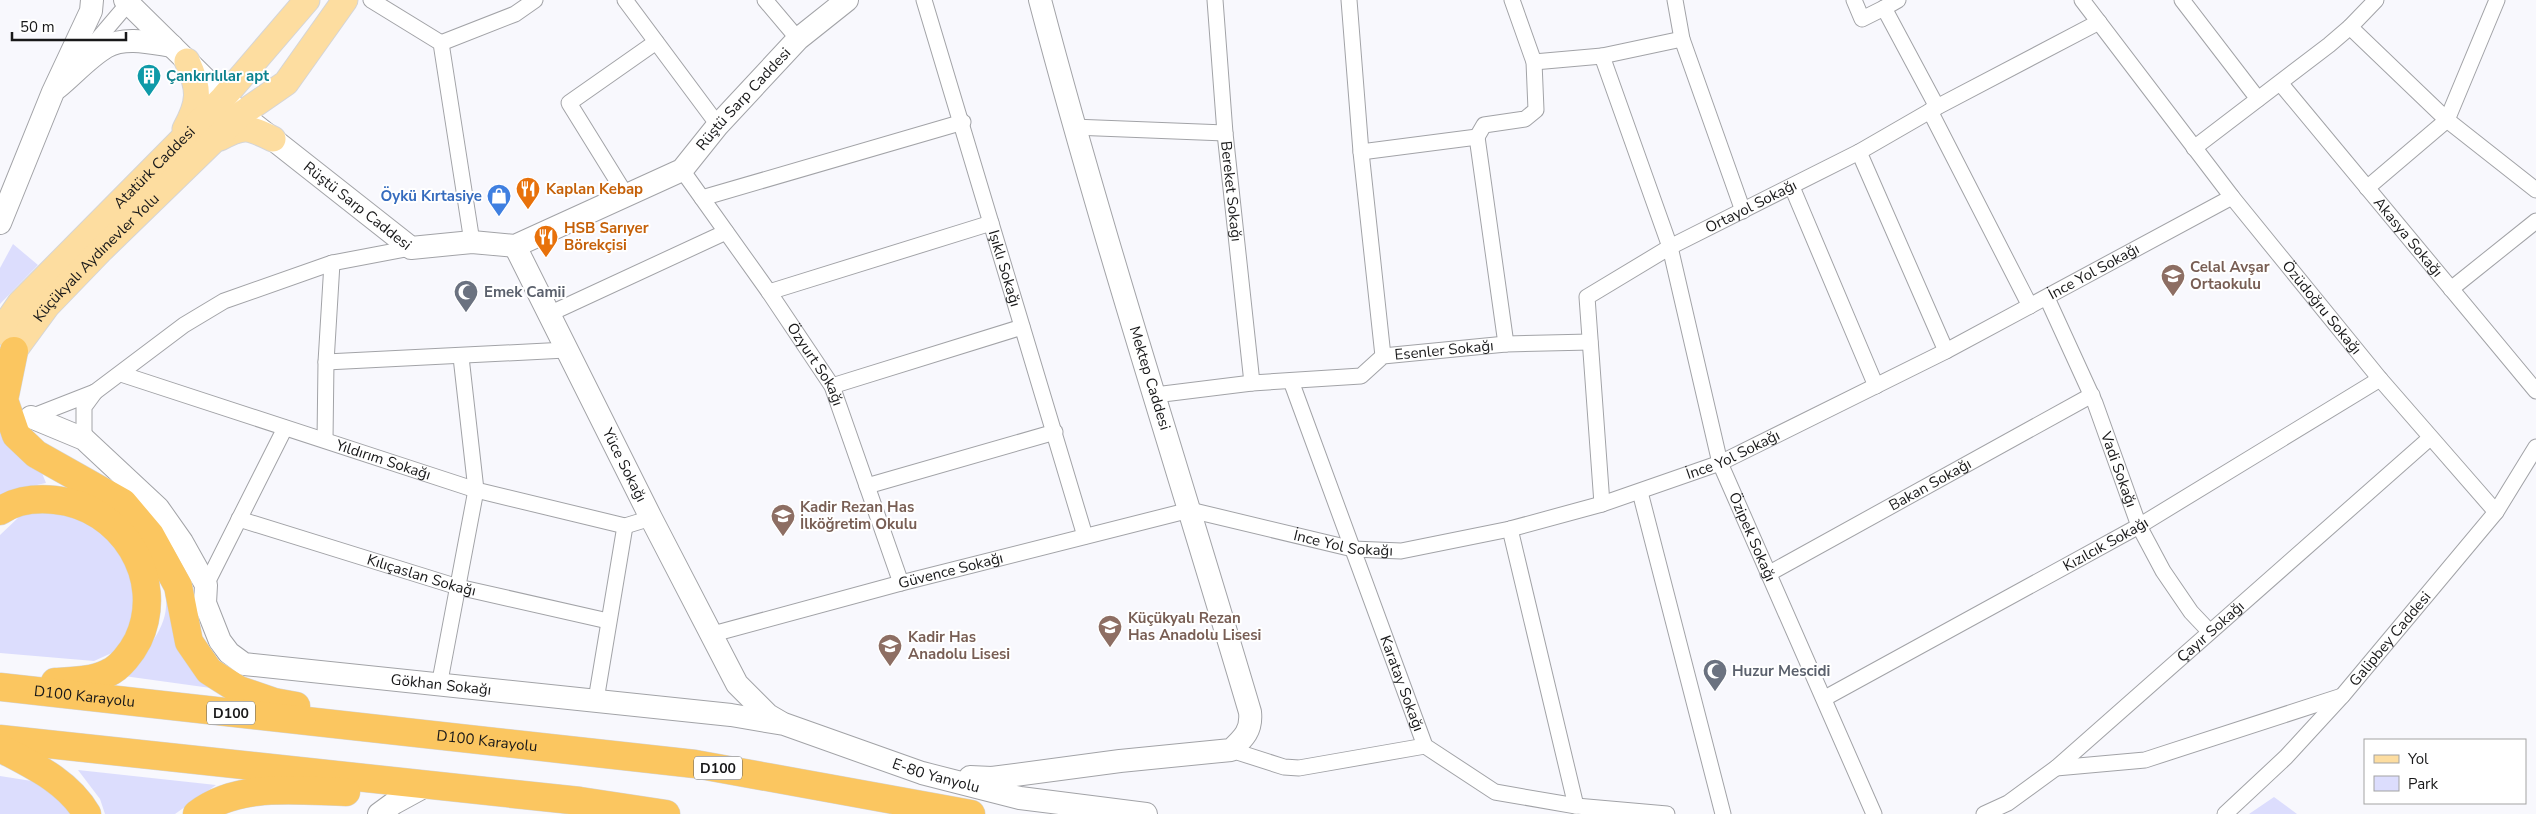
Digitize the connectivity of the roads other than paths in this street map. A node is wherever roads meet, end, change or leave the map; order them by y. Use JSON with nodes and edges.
{"nodes":[{"id":1,"x":92,"y":0,"type":"edge"},
{"id":2,"x":307,"y":0,"type":"edge"},
{"id":3,"x":345,"y":0,"type":"edge"},
{"id":4,"x":371,"y":0,"type":"edge"},
{"id":5,"x":535,"y":0,"type":"edge"},
{"id":6,"x":625,"y":0,"type":"edge"},
{"id":7,"x":765,"y":0,"type":"edge"},
{"id":8,"x":847,"y":0,"type":"edge"},
{"id":9,"x":924,"y":0,"type":"edge"},
{"id":10,"x":1040,"y":0,"type":"edge"},
{"id":11,"x":1215,"y":0,"type":"edge"},
{"id":12,"x":1349,"y":0,"type":"edge"},
{"id":13,"x":1512,"y":0,"type":"edge"},
{"id":14,"x":1675,"y":0,"type":"edge"},
{"id":15,"x":1854,"y":0,"type":"edge"},
{"id":16,"x":1898,"y":0,"type":"edge"},
{"id":17,"x":2082,"y":0,"type":"edge"},
{"id":18,"x":2182,"y":0,"type":"edge"},
{"id":19,"x":2376,"y":0,"type":"edge"},
{"id":20,"x":2497,"y":0,"type":"edge"},
{"id":21,"x":128,"y":1,"type":"edge"},
{"id":22,"x":1884,"y":8,"type":"junction"},
{"id":23,"x":2099,"y":22,"type":"junction"},
{"id":24,"x":2350,"y":27,"type":"junction"},
{"id":25,"x":798,"y":38,"type":"junction"},
{"id":26,"x":1682,"y":39,"type":"junction"},
{"id":27,"x":656,"y":42,"type":"junction"},
{"id":28,"x":440,"y":43,"type":"junction"},
{"id":29,"x":180,"y":54,"type":"junction"},
{"id":30,"x":1602,"y":56,"type":"junction"},
{"id":31,"x":1534,"y":62,"type":"junction"},
{"id":32,"x":2281,"y":84,"type":"junction"},
{"id":33,"x":52,"y":92,"type":"junction"},
{"id":34,"x":2258,"y":99,"type":"junction"},
{"id":35,"x":232,"y":106,"type":"junction"},
{"id":36,"x":1934,"y":109,"type":"junction"},
{"id":37,"x":2447,"y":120,"type":"junction"},
{"id":38,"x":962,"y":122,"type":"junction"},
{"id":39,"x":718,"y":125,"type":"junction"},
{"id":40,"x":1073,"y":127,"type":"junction"},
{"id":41,"x":1225,"y":133,"type":"junction"},
{"id":42,"x":1477,"y":137,"type":"junction"},
{"id":43,"x":273,"y":139,"type":"junction"},
{"id":44,"x":209,"y":144,"type":"junction"},
{"id":45,"x":176,"y":146,"type":"junction"},
{"id":46,"x":2194,"y":148,"type":"junction"},
{"id":47,"x":1360,"y":152,"type":"junction"},
{"id":48,"x":1859,"y":152,"type":"junction"},
{"id":49,"x":682,"y":170,"type":"junction"},
{"id":50,"x":1792,"y":187,"type":"junction"},
{"id":51,"x":2367,"y":188,"type":"junction"},
{"id":52,"x":2536,"y":189,"type":"edge"},
{"id":53,"x":626,"y":195,"type":"junction"},
{"id":54,"x":2232,"y":197,"type":"junction"},
{"id":55,"x":702,"y":198,"type":"junction"},
{"id":56,"x":1743,"y":211,"type":"junction"},
{"id":57,"x":2536,"y":221,"type":"edge"},
{"id":58,"x":0,"y":223,"type":"edge"},
{"id":59,"x":991,"y":223,"type":"junction"},
{"id":60,"x":726,"y":232,"type":"junction"},
{"id":61,"x":472,"y":242,"type":"junction"},
{"id":62,"x":515,"y":246,"type":"junction"},
{"id":63,"x":1670,"y":247,"type":"junction"},
{"id":64,"x":411,"y":248,"type":"junction"},
{"id":65,"x":332,"y":263,"type":"junction"},
{"id":66,"x":2451,"y":289,"type":"junction"},
{"id":67,"x":769,"y":292,"type":"junction"},
{"id":68,"x":2047,"y":298,"type":"junction"},
{"id":69,"x":2030,"y":306,"type":"junction"},
{"id":70,"x":549,"y":314,"type":"junction"},
{"id":71,"x":1022,"y":327,"type":"junction"},
{"id":72,"x":7,"y":342,"type":"edge"},
{"id":73,"x":1590,"y":342,"type":"junction"},
{"id":74,"x":1506,"y":344,"type":"junction"},
{"id":75,"x":566,"y":350,"type":"junction"},
{"id":76,"x":1946,"y":351,"type":"junction"},
{"id":77,"x":1383,"y":356,"type":"junction"},
{"id":78,"x":461,"y":357,"type":"junction"},
{"id":79,"x":326,"y":362,"type":"junction"},
{"id":80,"x":120,"y":374,"type":"junction"},
{"id":81,"x":2380,"y":379,"type":"junction"},
{"id":82,"x":1291,"y":381,"type":"junction"},
{"id":83,"x":1252,"y":383,"type":"junction"},
{"id":84,"x":0,"y":385,"type":"edge"},
{"id":85,"x":832,"y":386,"type":"junction"},
{"id":86,"x":1876,"y":386,"type":"junction"},
{"id":87,"x":2536,"y":391,"type":"edge"},
{"id":88,"x":94,"y":392,"type":"junction"},
{"id":89,"x":1155,"y":395,"type":"junction"},
{"id":90,"x":2092,"y":395,"type":"junction"},
{"id":91,"x":31,"y":416,"type":"joint"},
{"id":92,"x":285,"y":428,"type":"junction"},
{"id":93,"x":1054,"y":432,"type":"junction"},
{"id":94,"x":2430,"y":438,"type":"junction"},
{"id":95,"x":84,"y":439,"type":"junction"},
{"id":96,"x":325,"y":440,"type":"junction"},
{"id":97,"x":2536,"y":447,"type":"edge"},
{"id":98,"x":1720,"y":462,"type":"junction"},
{"id":99,"x":866,"y":486,"type":"junction"},
{"id":100,"x":476,"y":490,"type":"junction"},
{"id":101,"x":1640,"y":492,"type":"junction"},
{"id":102,"x":1602,"y":504,"type":"junction"},
{"id":103,"x":1190,"y":510,"type":"junction"},
{"id":104,"x":0,"y":511,"type":"edge"},
{"id":105,"x":2496,"y":512,"type":"junction"},
{"id":106,"x":651,"y":518,"type":"junction"},
{"id":107,"x":239,"y":519,"type":"junction"},
{"id":108,"x":625,"y":526,"type":"junction"},
{"id":109,"x":2139,"y":526,"type":"junction"},
{"id":110,"x":1510,"y":529,"type":"junction"},
{"id":111,"x":1085,"y":536,"type":"junction"},
{"id":112,"x":1353,"y":549,"type":"junction"},
{"id":113,"x":1768,"y":574,"type":"junction"},
{"id":114,"x":901,"y":583,"type":"junction"},
{"id":115,"x":206,"y":585,"type":"junction"},
{"id":116,"x":458,"y":587,"type":"junction"},
{"id":117,"x":608,"y":621,"type":"junction"},
{"id":118,"x":2209,"y":631,"type":"junction"},
{"id":119,"x":713,"y":634,"type":"junction"},
{"id":120,"x":738,"y":684,"type":"junction"},
{"id":121,"x":439,"y":686,"type":"junction"},
{"id":122,"x":0,"y":687,"type":"edge"},
{"id":123,"x":2343,"y":695,"type":"junction"},
{"id":124,"x":1825,"y":698,"type":"junction"},
{"id":125,"x":596,"y":700,"type":"junction"},
{"id":126,"x":731,"y":715,"type":"junction"},
{"id":127,"x":784,"y":724,"type":"junction"},
{"id":128,"x":0,"y":739,"type":"edge"},
{"id":129,"x":462,"y":739,"type":"junction"},
{"id":130,"x":1425,"y":746,"type":"junction"},
{"id":131,"x":0,"y":748,"type":"edge"},
{"id":132,"x":1232,"y":750,"type":"junction"},
{"id":133,"x":1070,"y":766,"type":"junction"},
{"id":134,"x":2056,"y":768,"type":"junction"},
{"id":135,"x":934,"y":776,"type":"junction"},
{"id":136,"x":427,"y":785,"type":"junction"},
{"id":137,"x":580,"y":801,"type":"junction"},
{"id":138,"x":1576,"y":806,"type":"junction"},
{"id":139,"x":1141,"y":813,"type":"edge"},
{"id":140,"x":87,"y":814,"type":"edge"},
{"id":141,"x":197,"y":814,"type":"edge"},
{"id":142,"x":379,"y":814,"type":"edge"},
{"id":143,"x":619,"y":814,"type":"edge"},
{"id":144,"x":666,"y":814,"type":"edge"},
{"id":145,"x":971,"y":814,"type":"edge"},
{"id":146,"x":1666,"y":814,"type":"edge"},
{"id":147,"x":1723,"y":814,"type":"edge"},
{"id":148,"x":1874,"y":814,"type":"edge"},
{"id":149,"x":1984,"y":814,"type":"edge"},
{"id":150,"x":2225,"y":814,"type":"edge"}],
"edges":[{"from":1,"to":33,"type":"main road"},
{"from":2,"to":35,"type":"main road","name":"Atatürk Caddesi"},
{"from":3,"to":35,"type":"main road","name":"Atatürk Caddesi"},
{"from":4,"to":28,"type":"street"},
{"from":5,"to":28,"type":"street"},
{"from":6,"to":27,"type":"street"},
{"from":7,"to":25,"type":"street"},
{"from":8,"to":25,"type":"main road","name":"Rüştü Sarp Caddesi"},
{"from":9,"to":38,"type":"street","name":"Işıklı Sokağı"},
{"from":10,"to":40,"type":"main road","name":"Mektep Caddesi"},
{"from":11,"to":41,"type":"street","name":"Bereket Sokağı"},
{"from":12,"to":47,"type":"street"},
{"from":13,"to":31,"type":"street"},
{"from":14,"to":26,"type":"street"},
{"from":15,"to":22,"type":"street"},
{"from":16,"to":22,"type":"street"},
{"from":17,"to":23,"type":"street","name":"Özüdoğru Sokağı"},
{"from":18,"to":34,"type":"street"},
{"from":19,"to":24,"type":"street"},
{"from":20,"to":37,"type":"street"},
{"from":21,"to":29,"type":"main road","name":"Rüştü Sarp Caddesi"},
{"from":21,"to":33,"type":"street"},
{"from":22,"to":36,"type":"street"},
{"from":23,"to":36,"type":"street","name":"Ortayol Sokağı"},
{"from":23,"to":46,"type":"street","name":"Özüdoğru Sokağı"},
{"from":24,"to":32,"type":"street"},
{"from":24,"to":37,"type":"street"},
{"from":25,"to":39,"type":"main road","name":"Rüştü Sarp Caddesi"},
{"from":26,"to":30,"type":"street"},
{"from":26,"to":56,"type":"street"},
{"from":27,"to":39,"type":"street"},
{"from":27,"to":53,"type":"street"},
{"from":28,"to":61,"type":"street"},
{"from":29,"to":33,"type":"main road"},
{"from":29,"to":35,"type":"main road","name":"Rüştü Sarp Caddesi"},
{"from":29,"to":45,"type":"main road"},
{"from":30,"to":31,"type":"street"},
{"from":30,"to":63,"type":"street","name":"Özipek Sokağı"},
{"from":31,"to":42,"type":"street"},
{"from":32,"to":34,"type":"street"},
{"from":32,"to":51,"type":"street","name":"Akasya Sokağı"},
{"from":33,"to":58,"type":"main road"},
{"from":34,"to":46,"type":"street"},
{"from":35,"to":43,"type":"main road","name":"Rüştü Sarp Caddesi"},
{"from":35,"to":44,"type":"main road","name":"Atatürk Caddesi"},
{"from":35,"to":45,"type":"main road","name":"Atatürk Caddesi"},
{"from":36,"to":48,"type":"street","name":"Ortayol Sokağı"},
{"from":36,"to":69,"type":"street"},
{"from":37,"to":51,"type":"street"},
{"from":37,"to":52,"type":"street"},
{"from":38,"to":55,"type":"street"},
{"from":38,"to":59,"type":"street","name":"Işıklı Sokağı"},
{"from":39,"to":49,"type":"main road","name":"Rüştü Sarp Caddesi"},
{"from":40,"to":41,"type":"street"},
{"from":40,"to":89,"type":"main road","name":"Mektep Caddesi"},
{"from":41,"to":83,"type":"street","name":"Bereket Sokağı"},
{"from":42,"to":47,"type":"street"},
{"from":42,"to":74,"type":"street"},
{"from":43,"to":44,"type":"main road"},
{"from":43,"to":64,"type":"main road","name":"Rüştü Sarp Caddesi"},
{"from":44,"to":72,"type":"main road","name":"Küçükyalı Aydınevler Yolu"},
{"from":45,"to":72,"type":"main road","name":"Atatürk Caddesi"},
{"from":46,"to":54,"type":"street","name":"Özüdoğru Sokağı"},
{"from":47,"to":77,"type":"street"},
{"from":48,"to":50,"type":"street","name":"Ortayol Sokağı"},
{"from":48,"to":76,"type":"street"},
{"from":49,"to":53,"type":"main road","name":"Rüştü Sarp Caddesi"},
{"from":49,"to":55,"type":"street","name":"Özyurt Sokağı"},
{"from":50,"to":56,"type":"street","name":"Ortayol Sokağı"},
{"from":50,"to":86,"type":"street"},
{"from":51,"to":66,"type":"street","name":"Akasya Sokağı"},
{"from":53,"to":62,"type":"main road","name":"Rüştü Sarp Caddesi"},
{"from":54,"to":68,"type":"street","name":"İnce Yol Sokağı"},
{"from":54,"to":81,"type":"street","name":"Özüdoğru Sokağı"},
{"from":55,"to":60,"type":"street","name":"Özyurt Sokağı"},
{"from":56,"to":63,"type":"street","name":"Ortayol Sokağı"},
{"from":57,"to":66,"type":"street"},
{"from":59,"to":67,"type":"street"},
{"from":59,"to":71,"type":"street","name":"Işıklı Sokağı"},
{"from":60,"to":67,"type":"street","name":"Özyurt Sokağı"},
{"from":60,"to":70,"type":"street"},
{"from":61,"to":62,"type":"main road","name":"Rüştü Sarp Caddesi"},
{"from":61,"to":64,"type":"main road","name":"Rüştü Sarp Caddesi"},
{"from":62,"to":70,"type":"main road","name":"Yüce Sokağı"},
{"from":63,"to":73,"type":"street","name":"Ortayol Sokağı"},
{"from":63,"to":98,"type":"street","name":"Özipek Sokağı"},
{"from":64,"to":65,"type":"street"},
{"from":65,"to":79,"type":"street"},
{"from":65,"to":80,"type":"street"},
{"from":66,"to":87,"type":"street","name":"Akasya Sokağı"},
{"from":67,"to":85,"type":"street","name":"Özyurt Sokağı"},
{"from":68,"to":69,"type":"street","name":"İnce Yol Sokağı"},
{"from":68,"to":90,"type":"street","name":"Vadi Sokağı"},
{"from":69,"to":76,"type":"street","name":"İnce Yol Sokağı"},
{"from":70,"to":75,"type":"main road","name":"Yüce Sokağı"},
{"from":71,"to":85,"type":"street"},
{"from":71,"to":93,"type":"street","name":"Işıklı Sokağı"},
{"from":72,"to":84,"type":"main road","name":"Küçükyalı Aydınevler Yolu"},
{"from":72,"to":129,"type":"highway"},
{"from":73,"to":74,"type":"street","name":"Esenler Sokağı"},
{"from":73,"to":102,"type":"street","name":"Ortayol Sokağı"},
{"from":74,"to":77,"type":"street","name":"Esenler Sokağı"},
{"from":75,"to":78,"type":"street"},
{"from":75,"to":106,"type":"main road","name":"Yüce Sokağı"},
{"from":76,"to":86,"type":"street","name":"İnce Yol Sokağı"},
{"from":77,"to":82,"type":"street","name":"Esenler Sokağı"},
{"from":78,"to":79,"type":"street"},
{"from":78,"to":100,"type":"street"},
{"from":79,"to":96,"type":"street"},
{"from":80,"to":88,"type":"street"},
{"from":80,"to":92,"type":"street","name":"Yıldırım Sokağı"},
{"from":81,"to":94,"type":"street","name":"Özüdoğru Sokağı"},
{"from":81,"to":109,"type":"street","name":"Kızılcık Sokağı"},
{"from":82,"to":83,"type":"street","name":"Esenler Sokağı"},
{"from":82,"to":112,"type":"street","name":"Karatay Sokağı"},
{"from":83,"to":89,"type":"street","name":"Esenler Sokağı"},
{"from":85,"to":99,"type":"street","name":"Özyurt Sokağı"},
{"from":86,"to":98,"type":"street","name":"İnce Yol Sokağı"},
{"from":88,"to":91,"type":"street"},
{"from":88,"to":95,"type":"street"},
{"from":89,"to":103,"type":"main road","name":"Mektep Caddesi"},
{"from":90,"to":109,"type":"street","name":"Vadi Sokağı"},
{"from":90,"to":113,"type":"street","name":"Bakan Sokağı"},
{"from":91,"to":95,"type":"main road"},
{"from":92,"to":96,"type":"street","name":"Yıldırım Sokağı"},
{"from":92,"to":107,"type":"street"},
{"from":93,"to":99,"type":"street"},
{"from":93,"to":111,"type":"street","name":"Işıklı Sokağı"},
{"from":94,"to":105,"type":"street","name":"Özüdoğru Sokağı"},
{"from":94,"to":118,"type":"street","name":"Çayır Sokağı"},
{"from":95,"to":115,"type":"main road"},
{"from":96,"to":100,"type":"street","name":"Yıldırım Sokağı"},
{"from":97,"to":105,"type":"street","name":"Galipbey Caddesi"},
{"from":98,"to":101,"type":"street","name":"İnce Yol Sokağı"},
{"from":98,"to":113,"type":"street","name":"Özipek Sokağı"},
{"from":99,"to":114,"type":"street","name":"Özyurt Sokağı"},
{"from":100,"to":108,"type":"street","name":"Yıldırım Sokağı"},
{"from":100,"to":116,"type":"street"},
{"from":101,"to":102,"type":"street","name":"İnce Yol Sokağı"},
{"from":101,"to":147,"type":"street"},
{"from":102,"to":110,"type":"street","name":"İnce Yol Sokağı"},
{"from":103,"to":111,"type":"street","name":"Güvence Sokağı"},
{"from":103,"to":112,"type":"street","name":"İnce Yol Sokağı"},
{"from":103,"to":132,"type":"main road","name":"Mektep Caddesi"},
{"from":104,"to":122,"type":"highway"},
{"from":105,"to":123,"type":"street","name":"Galipbey Caddesi"},
{"from":106,"to":108,"type":"street"},
{"from":106,"to":119,"type":"main road","name":"Yüce Sokağı"},
{"from":107,"to":115,"type":"street"},
{"from":107,"to":116,"type":"street","name":"Kılıçaslan Sokağı"},
{"from":108,"to":117,"type":"street"},
{"from":109,"to":118,"type":"street","name":"Vadi Sokağı"},
{"from":109,"to":124,"type":"street","name":"Kızılcık Sokağı"},
{"from":110,"to":112,"type":"street","name":"İnce Yol Sokağı"},
{"from":110,"to":138,"type":"street"},
{"from":111,"to":114,"type":"street","name":"Güvence Sokağı"},
{"from":112,"to":130,"type":"street","name":"Karatay Sokağı"},
{"from":113,"to":124,"type":"street","name":"Özipek Sokağı"},
{"from":114,"to":119,"type":"street","name":"Güvence Sokağı"},
{"from":115,"to":121,"type":"main road","name":"Gökhan Sokağı"},
{"from":116,"to":117,"type":"street","name":"Kılıçaslan Sokağı"},
{"from":116,"to":121,"type":"street"},
{"from":117,"to":125,"type":"street"},
{"from":118,"to":134,"type":"street","name":"Çayır Sokağı"},
{"from":119,"to":120,"type":"main road","name":"Yüce Sokağı"},
{"from":120,"to":126,"type":"main road"},
{"from":120,"to":127,"type":"main road","name":"Yüce Sokağı"},
{"from":121,"to":125,"type":"main road","name":"Gökhan Sokağı"},
{"from":122,"to":129,"type":"highway","name":"D100 Karayolu","number":"D100"},
{"from":123,"to":134,"type":"street"},
{"from":123,"to":150,"type":"street","name":"Galipbey Caddesi"},
{"from":124,"to":148,"type":"street","name":"Özipek Sokağı"},
{"from":125,"to":126,"type":"main road","name":"Gökhan Sokağı"},
{"from":126,"to":127,"type":"main road","name":"E-80 Yanyolu"},
{"from":127,"to":135,"type":"main road","name":"E-80 Yanyolu"},
{"from":128,"to":136,"type":"highway"},
{"from":129,"to":145,"type":"highway","name":"D100 Karayolu","number":"D100"},
{"from":130,"to":132,"type":"street"},
{"from":130,"to":138,"type":"street","name":"Karatay Sokağı"},
{"from":131,"to":140,"type":"highway"},
{"from":132,"to":133,"type":"main road"},
{"from":133,"to":135,"type":"main road"},
{"from":133,"to":139,"type":"main road"},
{"from":134,"to":149,"type":"street","name":"Çayır Sokağı"},
{"from":135,"to":139,"type":"main road","name":"E-80 Yanyolu"},
{"from":136,"to":137,"type":"highway"},
{"from":136,"to":141,"type":"highway"},
{"from":136,"to":142,"type":"main road"},
{"from":137,"to":143,"type":"highway"},
{"from":137,"to":144,"type":"highway"},
{"from":138,"to":146,"type":"street","name":"Karatay Sokağı"}]}
